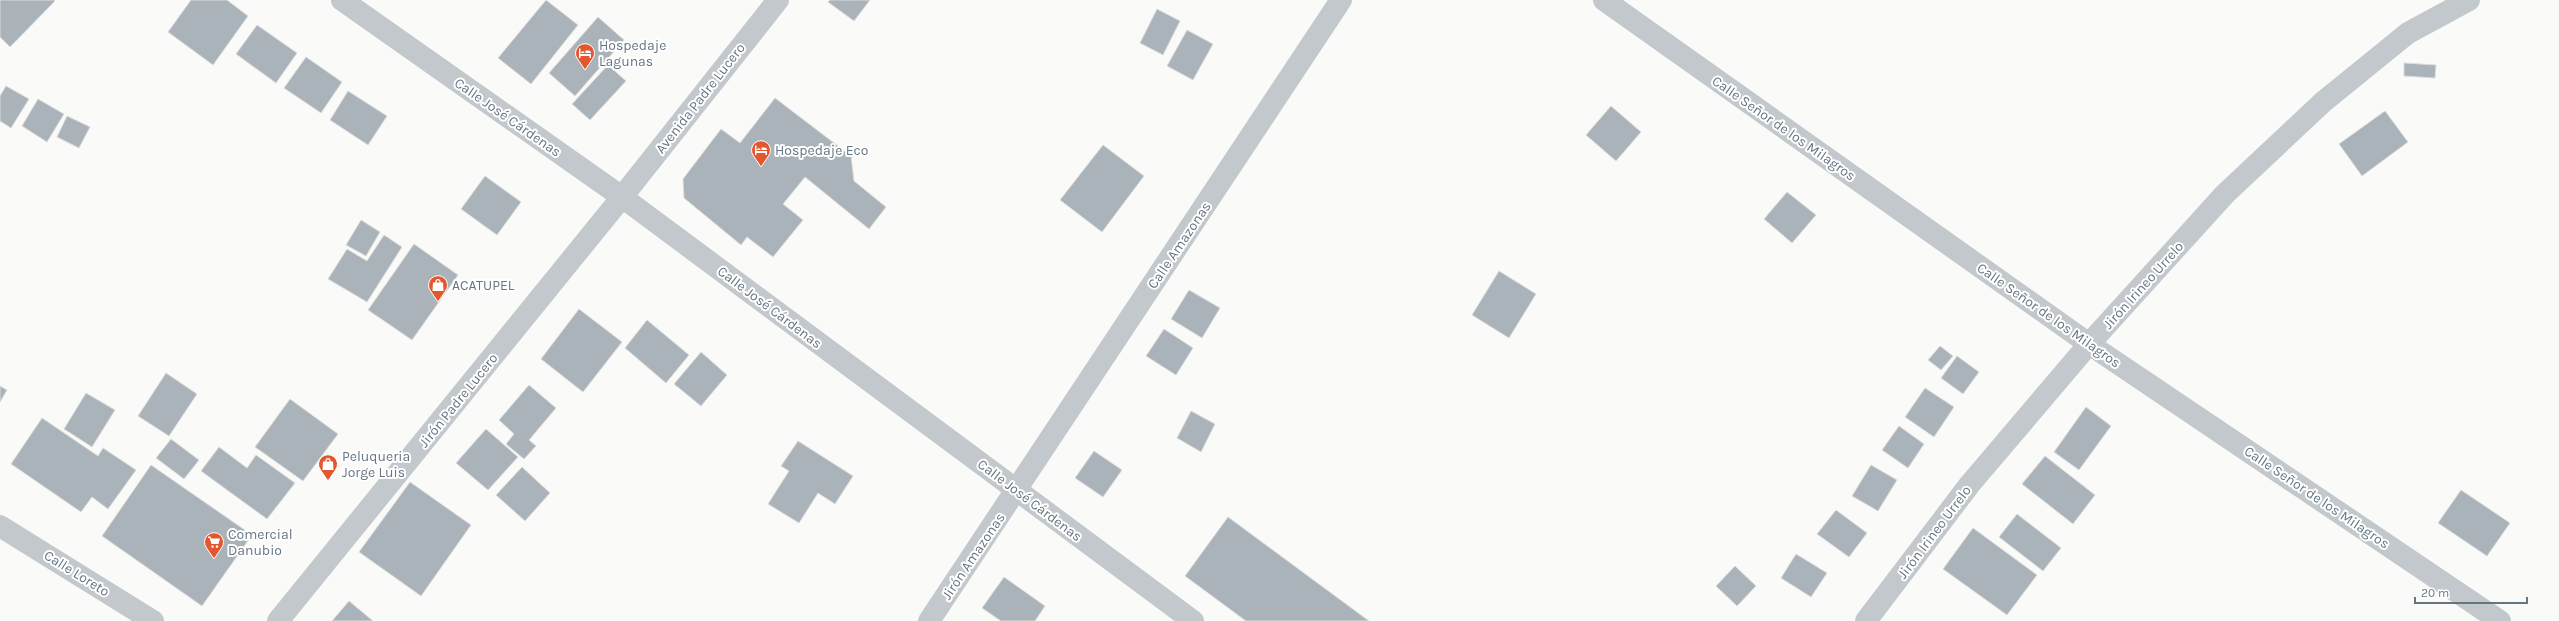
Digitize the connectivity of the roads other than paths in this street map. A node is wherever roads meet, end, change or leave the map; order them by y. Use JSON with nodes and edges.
{"nodes":[{"id":1,"x":342,"y":0,"type":"edge"},
{"id":2,"x":778,"y":0,"type":"edge"},
{"id":3,"x":1341,"y":0,"type":"edge"},
{"id":4,"x":1604,"y":0,"type":"edge"},
{"id":5,"x":2469,"y":0,"type":"edge"},
{"id":6,"x":622,"y":197,"type":"junction"},
{"id":7,"x":2089,"y":344,"type":"junction"},
{"id":8,"x":1016,"y":490,"type":"junction"},
{"id":9,"x":0,"y":526,"type":"edge"},
{"id":10,"x":153,"y":621,"type":"edge"},
{"id":11,"x":278,"y":621,"type":"edge"},
{"id":12,"x":929,"y":621,"type":"edge"},
{"id":13,"x":1193,"y":621,"type":"edge"},
{"id":14,"x":1866,"y":621,"type":"edge"},
{"id":15,"x":2500,"y":621,"type":"edge"}],
"edges":[{"from":1,"to":6,"type":"street","name":"Calle José Cárdenas"},
{"from":2,"to":6,"type":"street","name":"Avenida Padre Lucero"},
{"from":3,"to":8,"type":"street","name":"Calle Amazonas"},
{"from":4,"to":7,"type":"street","name":"Calle Señor de los Milagros"},
{"from":5,"to":7,"type":"street","name":"Jirón Irineo Urrelo"},
{"from":6,"to":8,"type":"street","name":"Calle José Cárdenas"},
{"from":6,"to":11,"type":"street","name":"Jirón Padre Lucero"},
{"from":7,"to":14,"type":"street","name":"Jirón Irineo Urrelo"},
{"from":7,"to":15,"type":"street","name":"Calle Señor de los Milagros"},
{"from":8,"to":12,"type":"street","name":"Jirón Amazonas"},
{"from":8,"to":13,"type":"street","name":"Calle José Cárdenas"},
{"from":9,"to":10,"type":"street","name":"Calle Loreto"}]}
